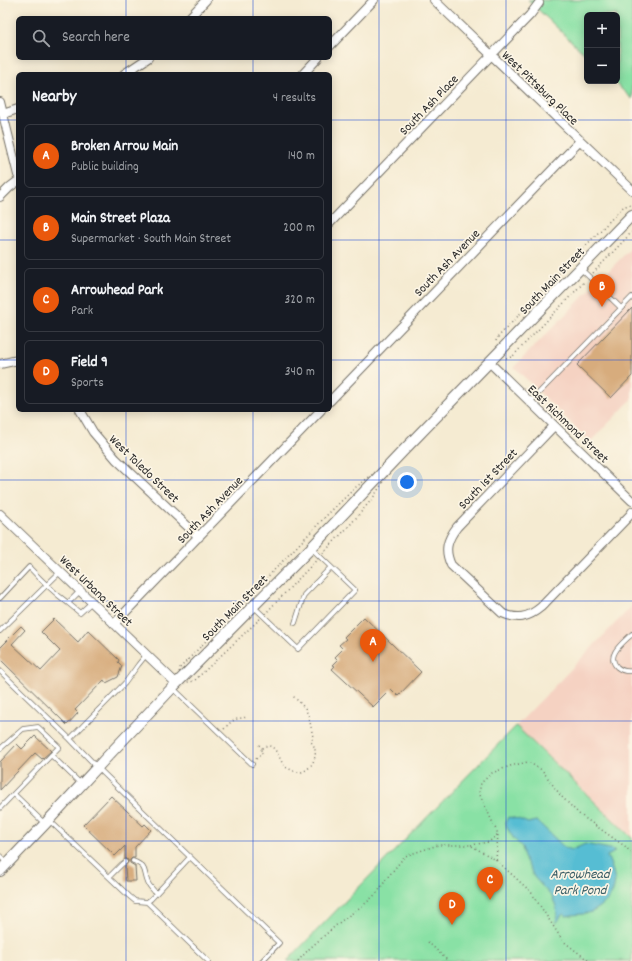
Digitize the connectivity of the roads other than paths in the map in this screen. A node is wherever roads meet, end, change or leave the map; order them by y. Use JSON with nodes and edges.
{"nodes":[{"id":1,"x":206,"y":0,"type":"edge"},
{"id":2,"x":374,"y":0,"type":"edge"},
{"id":3,"x":434,"y":0,"type":"edge"},
{"id":4,"x":540,"y":2,"type":"edge"},
{"id":5,"x":191,"y":16,"type":"edge"},
{"id":6,"x":332,"y":44,"type":"edge"},
{"id":7,"x":491,"y":56,"type":"junction"},
{"id":8,"x":145,"y":60,"type":"edge"},
{"id":9,"x":316,"y":60,"type":"edge"},
{"id":10,"x":127,"y":72,"type":"edge"},
{"id":11,"x":305,"y":72,"type":"edge"},
{"id":12,"x":0,"y":102,"type":"edge"},
{"id":13,"x":16,"y":110,"type":"edge"},
{"id":14,"x":3,"y":114,"type":"junction"},
{"id":15,"x":580,"y":141,"type":"junction"},
{"id":16,"x":16,"y":167,"type":"edge"},
{"id":17,"x":16,"y":182,"type":"edge"},
{"id":18,"x":632,"y":190,"type":"edge"},
{"id":19,"x":0,"y":197,"type":"edge"},
{"id":20,"x":632,"y":215,"type":"edge"},
{"id":21,"x":332,"y":221,"type":"edge"},
{"id":22,"x":580,"y":268,"type":"junction"},
{"id":23,"x":632,"y":297,"type":"edge"},
{"id":24,"x":621,"y":308,"type":"junction"},
{"id":25,"x":16,"y":360,"type":"edge"},
{"id":26,"x":489,"y":362,"type":"junction"},
{"id":27,"x":0,"y":364,"type":"edge"},
{"id":28,"x":332,"y":399,"type":"edge"},
{"id":29,"x":530,"y":402,"type":"junction"},
{"id":30,"x":81,"y":412,"type":"edge"},
{"id":31,"x":319,"y":412,"type":"edge"},
{"id":32,"x":554,"y":426,"type":"junction"},
{"id":33,"x":632,"y":501,"type":"edge"},
{"id":34,"x":632,"y":512,"type":"edge"},
{"id":35,"x":0,"y":514,"type":"edge"},
{"id":36,"x":199,"y":537,"type":"junction"},
{"id":37,"x":311,"y":548,"type":"junction"},
{"id":38,"x":331,"y":567,"type":"junction"},
{"id":39,"x":60,"y":572,"type":"junction"},
{"id":40,"x":46,"y":586,"type":"junction"},
{"id":41,"x":80,"y":591,"type":"junction"},
{"id":42,"x":0,"y":598,"type":"edge"},
{"id":43,"x":68,"y":602,"type":"junction"},
{"id":44,"x":92,"y":602,"type":"junction"},
{"id":45,"x":253,"y":606,"type":"junction"},
{"id":46,"x":114,"y":624,"type":"junction"},
{"id":47,"x":295,"y":624,"type":"dead end"},
{"id":48,"x":0,"y":631,"type":"edge"},
{"id":49,"x":632,"y":634,"type":"edge"},
{"id":50,"x":146,"y":655,"type":"junction"},
{"id":51,"x":0,"y":671,"type":"edge"},
{"id":52,"x":632,"y":671,"type":"edge"},
{"id":53,"x":175,"y":686,"type":"junction"},
{"id":54,"x":70,"y":739,"type":"junction"},
{"id":55,"x":0,"y":749,"type":"edge"},
{"id":56,"x":51,"y":755,"type":"junction"},
{"id":57,"x":252,"y":764,"type":"road end"},
{"id":58,"x":97,"y":767,"type":"junction"},
{"id":59,"x":81,"y":785,"type":"junction"},
{"id":60,"x":14,"y":794,"type":"junction"},
{"id":61,"x":0,"y":808,"type":"edge"},
{"id":62,"x":47,"y":822,"type":"junction"},
{"id":63,"x":190,"y":857,"type":"junction"},
{"id":64,"x":4,"y":860,"type":"edge"},
{"id":65,"x":133,"y":861,"type":"dead end"},
{"id":66,"x":125,"y":862,"type":"dead end"},
{"id":67,"x":0,"y":871,"type":"edge"},
{"id":68,"x":109,"y":877,"type":"junction"},
{"id":69,"x":156,"y":893,"type":"junction"},
{"id":70,"x":146,"y":902,"type":"junction"},
{"id":71,"x":208,"y":961,"type":"edge"},
{"id":72,"x":262,"y":961,"type":"edge"}],
"edges":[{"from":1,"to":5,"type":"street"},
{"from":2,"to":6,"type":"street"},
{"from":3,"to":7,"type":"street","name":"West Pittsburg Place"},
{"from":4,"to":7,"type":"street","name":"South Ash Place"},
{"from":7,"to":15,"type":"street","name":"West Pittsburg Place"},
{"from":7,"to":21,"type":"street","name":"South Ash Place"},
{"from":8,"to":10,"type":"street"},
{"from":9,"to":11,"type":"street"},
{"from":12,"to":14,"type":"street"},
{"from":13,"to":14,"type":"street"},
{"from":14,"to":16,"type":"street"},
{"from":15,"to":18,"type":"street","name":"West Pittsburg Place"},
{"from":15,"to":28,"type":"street","name":"South Ash Avenue"},
{"from":17,"to":19,"type":"street"},
{"from":20,"to":22,"type":"street","name":"South Main Street"},
{"from":22,"to":24,"type":"lane"},
{"from":22,"to":26,"type":"street","name":"South Main Street"},
{"from":23,"to":24,"type":"lane"},
{"from":24,"to":29,"type":"lane"},
{"from":25,"to":27,"type":"street"},
{"from":26,"to":29,"type":"street","name":"East Richmond Street"},
{"from":26,"to":37,"type":"street","name":"South Main Street"},
{"from":29,"to":32,"type":"street","name":"East Richmond Street"},
{"from":30,"to":36,"type":"street","name":"West Toledo Street"},
{"from":31,"to":36,"type":"street","name":"South Ash Avenue"},
{"from":32,"to":33,"type":"street","name":"East Richmond Street"},
{"from":32,"to":34,"type":"street","name":"South 1st Street"},
{"from":35,"to":39,"type":"street","name":"West Urbana Street"},
{"from":36,"to":46,"type":"street","name":"South Ash Avenue"},
{"from":37,"to":38,"type":"lane"},
{"from":37,"to":45,"type":"street","name":"South Main Street"},
{"from":38,"to":45,"type":"lane"},
{"from":38,"to":47,"type":"lane"},
{"from":39,"to":40,"type":"lane"},
{"from":39,"to":41,"type":"street","name":"West Urbana Street"},
{"from":40,"to":42,"type":"lane"},
{"from":40,"to":43,"type":"lane"},
{"from":40,"to":48,"type":"lane"},
{"from":41,"to":43,"type":"lane"},
{"from":41,"to":44,"type":"street","name":"West Urbana Street"},
{"from":43,"to":44,"type":"lane"},
{"from":44,"to":46,"type":"street","name":"West Urbana Street"},
{"from":45,"to":53,"type":"street","name":"South Main Street"},
{"from":46,"to":50,"type":"street","name":"West Urbana Street"},
{"from":49,"to":52,"type":"lane"},
{"from":50,"to":53,"type":"street","name":"West Urbana Street"},
{"from":50,"to":54,"type":"lane"},
{"from":51,"to":54,"type":"lane"},
{"from":53,"to":57,"type":"lane"},
{"from":53,"to":58,"type":"street","name":"South Main Street"},
{"from":54,"to":58,"type":"lane"},
{"from":55,"to":56,"type":"lane"},
{"from":56,"to":59,"type":"lane"},
{"from":56,"to":60,"type":"lane"},
{"from":58,"to":59,"type":"street","name":"South Main Street"},
{"from":58,"to":63,"type":"lane"},
{"from":59,"to":62,"type":"street","name":"South Main Street"},
{"from":60,"to":61,"type":"lane"},
{"from":60,"to":62,"type":"lane"},
{"from":62,"to":64,"type":"street","name":"South Main Street"},
{"from":62,"to":68,"type":"lane"},
{"from":63,"to":69,"type":"lane"},
{"from":63,"to":72,"type":"lane"},
{"from":64,"to":67,"type":"street","name":"South Main Street"},
{"from":65,"to":69,"type":"lane"},
{"from":66,"to":68,"type":"lane"},
{"from":68,"to":70,"type":"lane"},
{"from":69,"to":70,"type":"lane"},
{"from":70,"to":71,"type":"lane"}]}
